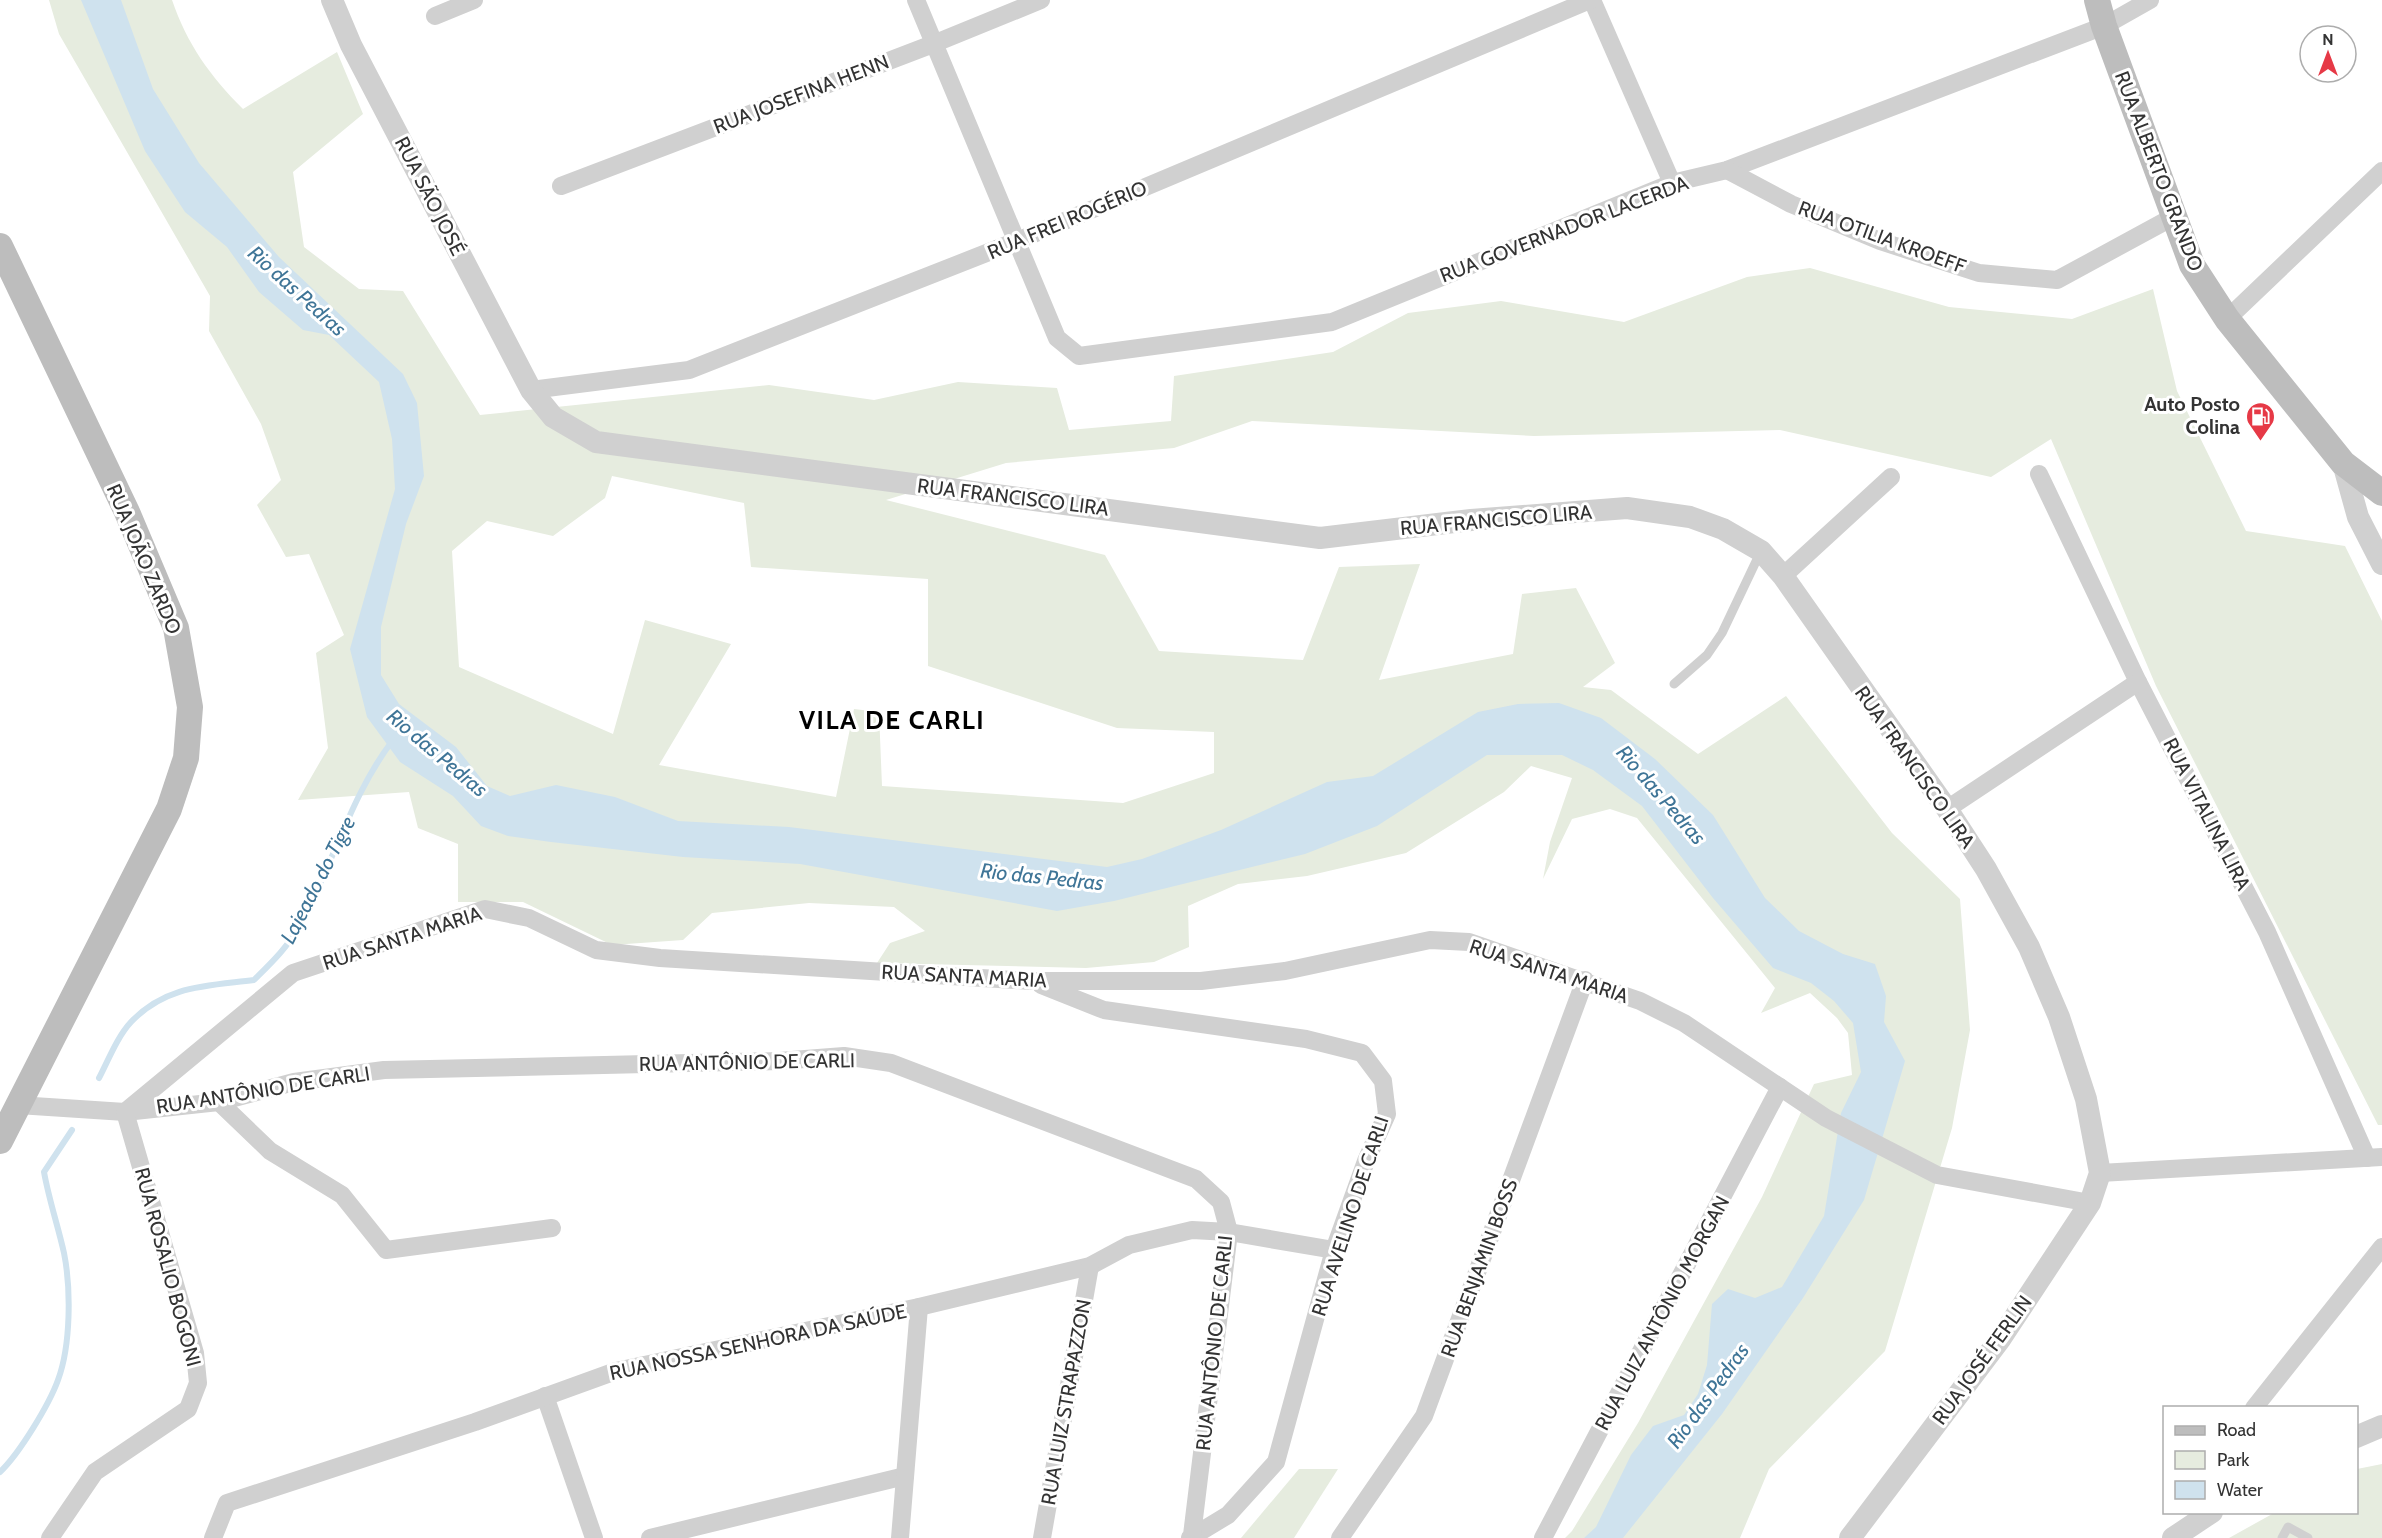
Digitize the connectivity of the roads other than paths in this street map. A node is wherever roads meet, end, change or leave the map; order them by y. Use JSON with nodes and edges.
{"nodes":[{"id":1,"x":332,"y":0,"type":"edge"},
{"id":2,"x":474,"y":0,"type":"edge"},
{"id":3,"x":916,"y":0,"type":"edge"},
{"id":4,"x":1041,"y":0,"type":"edge"},
{"id":5,"x":1591,"y":0,"type":"edge"},
{"id":6,"x":2097,"y":0,"type":"edge"},
{"id":7,"x":2150,"y":0,"type":"edge"},
{"id":8,"x":435,"y":16,"type":"dead end"},
{"id":9,"x":2104,"y":26,"type":"junction"},
{"id":10,"x":933,"y":44,"type":"junction"},
{"id":11,"x":1727,"y":170,"type":"junction"},
{"id":12,"x":2382,"y":171,"type":"edge"},
{"id":13,"x":1672,"y":183,"type":"junction"},
{"id":14,"x":561,"y":186,"type":"dead end"},
{"id":15,"x":2173,"y":217,"type":"junction"},
{"id":16,"x":1017,"y":241,"type":"junction"},
{"id":17,"x":0,"y":246,"type":"edge"},
{"id":18,"x":2227,"y":319,"type":"junction"},
{"id":19,"x":531,"y":390,"type":"junction"},
{"id":20,"x":2343,"y":463,"type":"junction"},
{"id":21,"x":2039,"y":474,"type":"dead end"},
{"id":22,"x":1891,"y":477,"type":"dead end"},
{"id":23,"x":2382,"y":493,"type":"edge"},
{"id":24,"x":1761,"y":550,"type":"junction"},
{"id":25,"x":2382,"y":564,"type":"edge"},
{"id":26,"x":1783,"y":576,"type":"junction"},
{"id":27,"x":2138,"y":682,"type":"junction"},
{"id":28,"x":1674,"y":684,"type":"dead end"},
{"id":29,"x":1947,"y":809,"type":"junction"},
{"id":30,"x":1585,"y":980,"type":"junction"},
{"id":31,"x":1031,"y":981,"type":"junction"},
{"id":32,"x":1780,"y":1087,"type":"junction"},
{"id":33,"x":219,"y":1102,"type":"junction"},
{"id":34,"x":18,"y":1105,"type":"junction"},
{"id":35,"x":125,"y":1112,"type":"junction"},
{"id":36,"x":0,"y":1141,"type":"edge"},
{"id":37,"x":2375,"y":1158,"type":"edge"},
{"id":38,"x":2100,"y":1173,"type":"junction"},
{"id":39,"x":2090,"y":1203,"type":"junction"},
{"id":40,"x":552,"y":1228,"type":"dead end"},
{"id":41,"x":1229,"y":1232,"type":"junction"},
{"id":42,"x":2382,"y":1247,"type":"edge"},
{"id":43,"x":1334,"y":1250,"type":"junction"},
{"id":44,"x":1090,"y":1266,"type":"junction"},
{"id":45,"x":919,"y":1307,"type":"junction"},
{"id":46,"x":545,"y":1396,"type":"junction"},
{"id":47,"x":2255,"y":1406,"type":"edge"},
{"id":48,"x":2382,"y":1426,"type":"edge"},
{"id":49,"x":2358,"y":1436,"type":"edge"},
{"id":50,"x":905,"y":1476,"type":"junction"},
{"id":51,"x":2186,"y":1514,"type":"edge"},
{"id":52,"x":2209,"y":1514,"type":"edge"},
{"id":53,"x":1191,"y":1536,"type":"edge"},
{"id":54,"x":50,"y":1538,"type":"edge"},
{"id":55,"x":213,"y":1538,"type":"edge"},
{"id":56,"x":594,"y":1538,"type":"edge"},
{"id":57,"x":650,"y":1538,"type":"edge"},
{"id":58,"x":900,"y":1538,"type":"edge"},
{"id":59,"x":1042,"y":1538,"type":"edge"},
{"id":60,"x":1340,"y":1538,"type":"edge"},
{"id":61,"x":1543,"y":1538,"type":"edge"},
{"id":62,"x":1850,"y":1538,"type":"edge"},
{"id":63,"x":2172,"y":1538,"type":"edge"},
{"id":64,"x":2282,"y":1538,"type":"edge"},
{"id":65,"x":2308,"y":1538,"type":"edge"}],
"edges":[{"from":1,"to":19,"type":"street","name":"RUA SÃO JOSÉ"},
{"from":2,"to":8,"type":"street"},
{"from":3,"to":10,"type":"street"},
{"from":4,"to":10,"type":"street","name":"RUA JOSEFINA HENN"},
{"from":5,"to":13,"type":"street"},
{"from":5,"to":16,"type":"street","name":"RUA FREI ROGÉRIO"},
{"from":6,"to":9,"type":"main road","name":"RUA ALBERTO GRANDO"},
{"from":7,"to":9,"type":"street","name":"RUA GOVERNADOR LACERDA"},
{"from":9,"to":11,"type":"street","name":"RUA GOVERNADOR LACERDA"},
{"from":9,"to":15,"type":"main road","name":"RUA ALBERTO GRANDO"},
{"from":10,"to":14,"type":"street","name":"RUA JOSEFINA HENN"},
{"from":10,"to":16,"type":"street"},
{"from":11,"to":13,"type":"street","name":"RUA GOVERNADOR LACERDA"},
{"from":11,"to":15,"type":"street","name":"RUA OTILIA KROEFF"},
{"from":12,"to":18,"type":"street"},
{"from":13,"to":16,"type":"street","name":"RUA GOVERNADOR LACERDA"},
{"from":15,"to":18,"type":"main road","name":"RUA ALBERTO GRANDO"},
{"from":16,"to":19,"type":"street","name":"RUA FREI ROGÉRIO"},
{"from":17,"to":34,"type":"main road","name":"RUA JOÃO ZARDO"},
{"from":18,"to":20,"type":"main road","name":"RUA ALBERTO GRANDO"},
{"from":19,"to":24,"type":"street","name":"RUA FRANCISCO LIRA"},
{"from":20,"to":23,"type":"main road","name":"RUA ALBERTO GRANDO"},
{"from":20,"to":25,"type":"street"},
{"from":21,"to":27,"type":"street","name":"RUA VITALINA LIRA"},
{"from":22,"to":26,"type":"street"},
{"from":24,"to":26,"type":"street","name":"RUA FRANCISCO LIRA"},
{"from":24,"to":28,"type":"lane"},
{"from":26,"to":29,"type":"street","name":"RUA FRANCISCO LIRA"},
{"from":27,"to":29,"type":"street"},
{"from":27,"to":37,"type":"street","name":"RUA VITALINA LIRA"},
{"from":29,"to":38,"type":"street","name":"RUA FRANCISCO LIRA"},
{"from":30,"to":31,"type":"street","name":"RUA SANTA MARIA"},
{"from":30,"to":32,"type":"street","name":"RUA SANTA MARIA"},
{"from":30,"to":60,"type":"street","name":"RUA BENJAMIN BOSS"},
{"from":31,"to":35,"type":"street","name":"RUA SANTA MARIA"},
{"from":31,"to":43,"type":"street","name":"RUA AVELINO DE CARLI"},
{"from":32,"to":39,"type":"street","name":"RUA SANTA MARIA"},
{"from":32,"to":61,"type":"street","name":"RUA LUIZ ANTÔNIO MORGAN"},
{"from":33,"to":35,"type":"street","name":"RUA ANTÔNIO DE CARLI"},
{"from":33,"to":40,"type":"street"},
{"from":33,"to":41,"type":"street","name":"RUA ANTÔNIO DE CARLI"},
{"from":34,"to":35,"type":"street","name":"RUA ANTÔNIO DE CARLI"},
{"from":34,"to":36,"type":"main road","name":"RUA JOÃO ZARDO"},
{"from":35,"to":54,"type":"street","name":"RUA ROSALIO BOGONI"},
{"from":37,"to":38,"type":"street"},
{"from":38,"to":39,"type":"street","name":"RUA JOSÉ FERLIN"},
{"from":39,"to":62,"type":"street","name":"RUA JOSÉ FERLIN"},
{"from":41,"to":43,"type":"street","name":"RUA NOSSA SENHORA DA SAÚDE"},
{"from":41,"to":44,"type":"street","name":"RUA NOSSA SENHORA DA SAÚDE"},
{"from":41,"to":53,"type":"street","name":"RUA ANTÔNIO DE CARLI"},
{"from":42,"to":47,"type":"street"},
{"from":43,"to":53,"type":"street","name":"RUA AVELINO DE CARLI"},
{"from":44,"to":45,"type":"street","name":"RUA NOSSA SENHORA DA SAÚDE"},
{"from":44,"to":59,"type":"street","name":"RUA LUIZ STRAPAZZON"},
{"from":45,"to":46,"type":"street","name":"RUA NOSSA SENHORA DA SAÚDE"},
{"from":45,"to":50,"type":"street"},
{"from":46,"to":55,"type":"street","name":"RUA NOSSA SENHORA DA SAÚDE"},
{"from":46,"to":56,"type":"street"},
{"from":48,"to":49,"type":"street"},
{"from":50,"to":57,"type":"street"},
{"from":50,"to":58,"type":"street"},
{"from":51,"to":63,"type":"street"},
{"from":52,"to":63,"type":"street"},
{"from":64,"to":65,"type":"lane"}]}
